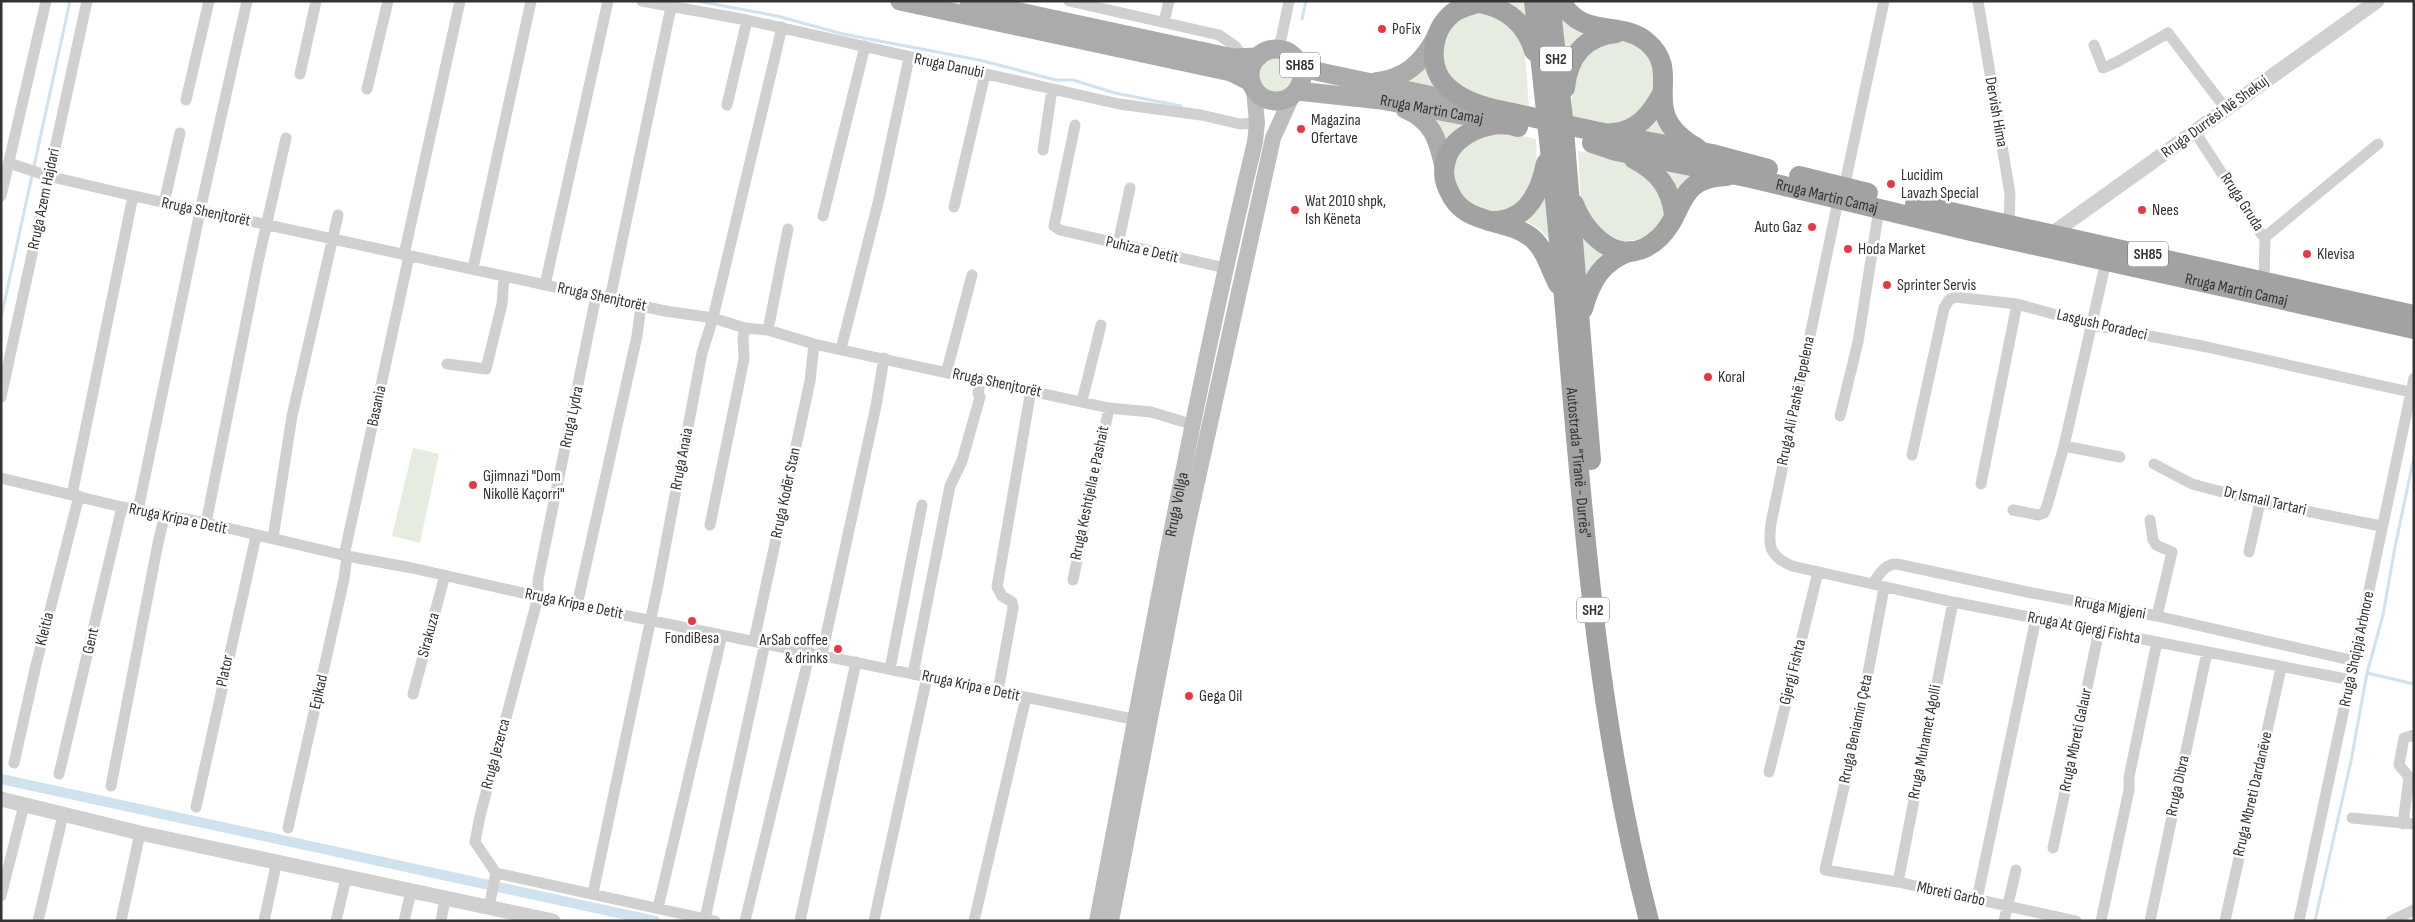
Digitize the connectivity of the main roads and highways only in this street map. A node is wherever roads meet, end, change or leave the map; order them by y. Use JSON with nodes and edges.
{"nodes":[{"id":1,"x":900,"y":1,"type":"edge"},
{"id":2,"x":969,"y":1,"type":"edge"},
{"id":3,"x":1534,"y":1,"type":"edge"},
{"id":4,"x":1550,"y":1,"type":"edge"},
{"id":5,"x":1561,"y":1,"type":"edge"},
{"id":6,"x":1481,"y":2,"type":"edge"},
{"id":7,"x":1627,"y":32,"type":"junction"},
{"id":8,"x":1435,"y":40,"type":"junction"},
{"id":9,"x":1251,"y":57,"type":"junction"},
{"id":10,"x":1301,"y":68,"type":"junction"},
{"id":11,"x":1366,"y":82,"type":"junction"},
{"id":12,"x":1253,"y":86,"type":"junction"},
{"id":13,"x":1543,"y":86,"type":"junction"},
{"id":14,"x":1294,"y":93,"type":"junction"},
{"id":15,"x":1662,"y":94,"type":"junction"},
{"id":16,"x":1381,"y":100,"type":"junction"},
{"id":17,"x":1490,"y":108,"type":"junction"},
{"id":18,"x":1563,"y":118,"type":"junction"},
{"id":19,"x":1513,"y":121,"type":"junction"},
{"id":20,"x":1549,"y":132,"type":"junction"},
{"id":21,"x":1597,"y":136,"type":"junction"},
{"id":22,"x":1616,"y":151,"type":"junction"},
{"id":23,"x":1712,"y":154,"type":"junction"},
{"id":24,"x":1444,"y":168,"type":"junction"},
{"id":25,"x":1751,"y":178,"type":"junction"},
{"id":26,"x":1568,"y":187,"type":"junction"},
{"id":27,"x":1841,"y":194,"type":"junction"},
{"id":28,"x":1674,"y":215,"type":"junction"},
{"id":29,"x":1483,"y":220,"type":"junction"},
{"id":30,"x":1631,"y":251,"type":"junction"},
{"id":31,"x":1564,"y":300,"type":"junction"},
{"id":32,"x":2414,"y":314,"type":"edge"},
{"id":33,"x":1580,"y":321,"type":"junction"},
{"id":34,"x":2414,"y":329,"type":"edge"},
{"id":35,"x":1142,"y":720,"type":"junction"},
{"id":36,"x":1097,"y":921,"type":"edge"},
{"id":37,"x":1111,"y":921,"type":"edge"},
{"id":38,"x":1649,"y":921,"type":"edge"},
{"id":39,"x":1663,"y":921,"type":"edge"}],
"edges":[{"from":1,"to":12,"type":"main road"},
{"from":2,"to":9,"type":"main road"},
{"from":3,"to":13,"type":"highway","name":"Autostrada \"Tiranë - Durrës\"","number":"SH2"},
{"from":4,"to":18,"type":"highway","name":"Autostrada \"Tiranë - Durrës\"","number":"SH2"},
{"from":5,"to":7,"type":"highway"},
{"from":6,"to":8,"type":"highway"},
{"from":6,"to":13,"type":"highway"},
{"from":7,"to":15,"type":"highway"},
{"from":7,"to":18,"type":"highway"},
{"from":8,"to":11,"type":"main road"},
{"from":8,"to":17,"type":"highway"},
{"from":9,"to":10,"type":"main road","number":"SH85"},
{"from":9,"to":12,"type":"main road","number":"SH85"},
{"from":10,"to":11,"type":"main road","name":"Rruga Martin Camaj","number":"SH85"},
{"from":10,"to":14,"type":"main road","number":"SH85"},
{"from":11,"to":17,"type":"main road","name":"Rruga Martin Camaj","number":"SH85"},
{"from":12,"to":14,"type":"main road","number":"SH85"},
{"from":12,"to":35,"type":"main road","name":"Rruga Vollga"},
{"from":13,"to":20,"type":"highway","name":"Autostrada \"Tiranë - Durrës\"","number":"SH2"},
{"from":14,"to":16,"type":"main road","name":"Rruga Martin Camaj","number":"SH85"},
{"from":14,"to":35,"type":"main road","name":"Rruga Vollga"},
{"from":15,"to":21,"type":"highway"},
{"from":15,"to":23,"type":"highway"},
{"from":16,"to":19,"type":"main road","name":"Rruga Martin Camaj","number":"SH85"},
{"from":16,"to":24,"type":"main road"},
{"from":17,"to":19,"type":"highway","name":"Rruga Martin Camaj","number":"SH85"},
{"from":18,"to":26,"type":"highway","name":"Autostrada \"Tiranë - Durrës\"","number":"SH2"},
{"from":19,"to":21,"type":"highway","name":"Rruga Martin Camaj","number":"SH85"},
{"from":19,"to":24,"type":"highway"},
{"from":20,"to":29,"type":"highway"},
{"from":20,"to":31,"type":"highway","name":"Autostrada \"Tiranë - Durrës\"","number":"SH2"},
{"from":21,"to":22,"type":"highway","name":"Rruga Martin Camaj","number":"SH85"},
{"from":21,"to":23,"type":"highway","name":"Rruga Martin Camaj","number":"SH85"},
{"from":22,"to":25,"type":"highway","name":"Rruga Martin Camaj","number":"SH85"},
{"from":22,"to":28,"type":"highway"},
{"from":23,"to":27,"type":"highway","name":"Rruga Martin Camaj","number":"SH85"},
{"from":24,"to":29,"type":"highway"},
{"from":25,"to":27,"type":"highway","name":"Rruga Martin Camaj","number":"SH85"},
{"from":25,"to":28,"type":"highway"},
{"from":26,"to":30,"type":"highway"},
{"from":26,"to":33,"type":"highway","name":"Autostrada \"Tiranë - Durrës\"","number":"SH2"},
{"from":27,"to":32,"type":"highway","name":"Rruga Martin Camaj","number":"SH85"},
{"from":27,"to":34,"type":"highway","name":"Rruga Martin Camaj","number":"SH85"},
{"from":28,"to":30,"type":"highway"},
{"from":29,"to":31,"type":"highway"},
{"from":30,"to":33,"type":"highway"},
{"from":31,"to":38,"type":"highway","name":"Autostrada \"Tiranë - Durrës\"","number":"SH2"},
{"from":33,"to":39,"type":"highway","name":"Autostrada \"Tiranë - Durrës\"","number":"SH2"},
{"from":35,"to":36,"type":"main road","name":"Rruga Vollga"},
{"from":35,"to":37,"type":"main road","name":"Rruga Vollga"}]}
